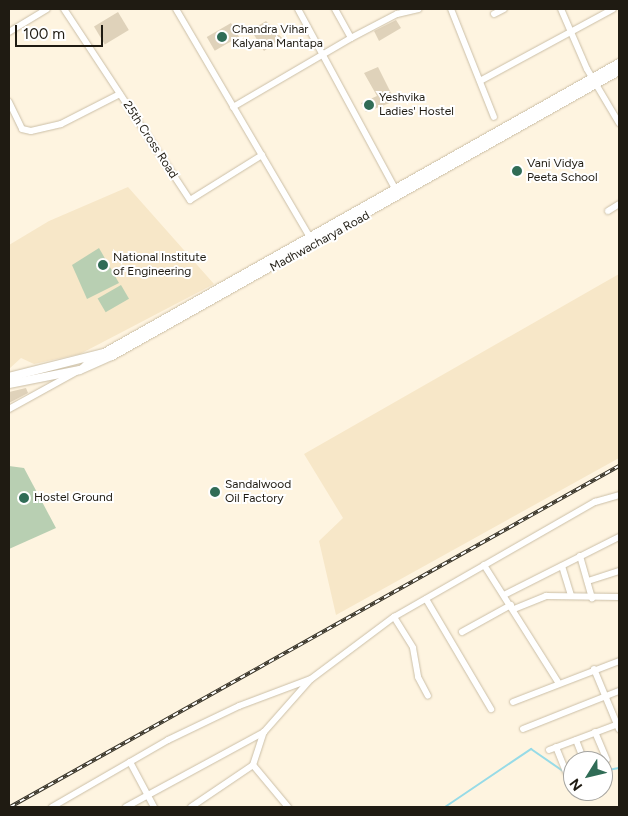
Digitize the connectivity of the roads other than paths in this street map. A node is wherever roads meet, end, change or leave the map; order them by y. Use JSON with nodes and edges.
{"nodes":[{"id":1,"x":47,"y":9,"type":"edge"},
{"id":2,"x":64,"y":9,"type":"edge"},
{"id":3,"x":176,"y":9,"type":"edge"},
{"id":4,"x":298,"y":9,"type":"edge"},
{"id":5,"x":335,"y":9,"type":"edge"},
{"id":6,"x":418,"y":9,"type":"edge"},
{"id":7,"x":451,"y":9,"type":"edge"},
{"id":8,"x":504,"y":9,"type":"edge"},
{"id":9,"x":561,"y":9,"type":"edge"},
{"id":10,"x":611,"y":9,"type":"edge"},
{"id":11,"x":397,"y":11,"type":"edge"},
{"id":12,"x":494,"y":14,"type":"dead end"},
{"id":13,"x":570,"y":29,"type":"junction"},
{"id":14,"x":9,"y":32,"type":"edge"},
{"id":15,"x":351,"y":38,"type":"junction"},
{"id":16,"x":323,"y":54,"type":"junction"},
{"id":17,"x":619,"y":63,"type":"edge"},
{"id":18,"x":619,"y":71,"type":"edge"},
{"id":19,"x":480,"y":81,"type":"junction"},
{"id":20,"x":594,"y":81,"type":"junction"},
{"id":21,"x":120,"y":94,"type":"junction"},
{"id":22,"x":9,"y":102,"type":"edge"},
{"id":23,"x":233,"y":107,"type":"junction"},
{"id":24,"x":494,"y":117,"type":"dead end"},
{"id":25,"x":619,"y":123,"type":"edge"},
{"id":26,"x":262,"y":155,"type":"junction"},
{"id":27,"x":398,"y":194,"type":"junction"},
{"id":28,"x":619,"y":204,"type":"edge"},
{"id":29,"x":608,"y":211,"type":"dead end"},
{"id":30,"x":312,"y":242,"type":"junction"},
{"id":31,"x":93,"y":357,"type":"junction"},
{"id":32,"x":80,"y":370,"type":"junction"},
{"id":33,"x":9,"y":377,"type":"edge"},
{"id":34,"x":9,"y":384,"type":"edge"},
{"id":35,"x":9,"y":409,"type":"edge"},
{"id":36,"x":619,"y":495,"type":"edge"},
{"id":37,"x":619,"y":537,"type":"edge"},
{"id":38,"x":580,"y":556,"type":"junction"},
{"id":39,"x":484,"y":565,"type":"junction"},
{"id":40,"x":562,"y":566,"type":"junction"},
{"id":41,"x":619,"y":571,"type":"edge"},
{"id":42,"x":588,"y":581,"type":"junction"},
{"id":43,"x":504,"y":595,"type":"junction"},
{"id":44,"x":570,"y":596,"type":"junction"},
{"id":45,"x":619,"y":596,"type":"edge"},
{"id":46,"x":592,"y":598,"type":"junction"},
{"id":47,"x":426,"y":599,"type":"junction"},
{"id":48,"x":512,"y":607,"type":"junction"},
{"id":49,"x":394,"y":617,"type":"junction"},
{"id":50,"x":462,"y":632,"type":"dead end"},
{"id":51,"x":619,"y":661,"type":"edge"},
{"id":52,"x":594,"y":669,"type":"junction"},
{"id":53,"x":311,"y":679,"type":"junction"},
{"id":54,"x":558,"y":682,"type":"junction"},
{"id":55,"x":619,"y":691,"type":"edge"},
{"id":56,"x":428,"y":696,"type":"dead end"},
{"id":57,"x":606,"y":696,"type":"junction"},
{"id":58,"x":513,"y":702,"type":"dead end"},
{"id":59,"x":491,"y":709,"type":"dead end"},
{"id":60,"x":618,"y":726,"type":"edge"},
{"id":61,"x":522,"y":729,"type":"dead end"},
{"id":62,"x":264,"y":732,"type":"junction"},
{"id":63,"x":595,"y":732,"type":"junction"},
{"id":64,"x":576,"y":740,"type":"junction"},
{"id":65,"x":556,"y":747,"type":"junction"},
{"id":66,"x":549,"y":750,"type":"dead end"},
{"id":67,"x":580,"y":751,"type":"edge"},
{"id":68,"x":603,"y":751,"type":"edge"},
{"id":69,"x":130,"y":762,"type":"junction"},
{"id":70,"x":563,"y":764,"type":"edge"},
{"id":71,"x":253,"y":765,"type":"junction"},
{"id":72,"x":148,"y":795,"type":"junction"},
{"id":73,"x":52,"y":807,"type":"edge"},
{"id":74,"x":126,"y":807,"type":"edge"},
{"id":75,"x":154,"y":807,"type":"edge"},
{"id":76,"x":191,"y":807,"type":"edge"},
{"id":77,"x":288,"y":807,"type":"edge"}],
"edges":[{"from":1,"to":14,"type":"street"},
{"from":2,"to":21,"type":"street","name":"25th Cross Road"},
{"from":3,"to":23,"type":"street"},
{"from":4,"to":16,"type":"street"},
{"from":5,"to":15,"type":"street"},
{"from":6,"to":11,"type":"street"},
{"from":7,"to":19,"type":"street"},
{"from":8,"to":12,"type":"street"},
{"from":9,"to":13,"type":"street"},
{"from":10,"to":13,"type":"street"},
{"from":11,"to":15,"type":"street"},
{"from":13,"to":19,"type":"street"},
{"from":13,"to":20,"type":"street"},
{"from":15,"to":16,"type":"street"},
{"from":16,"to":23,"type":"street"},
{"from":16,"to":27,"type":"street"},
{"from":17,"to":20,"type":"main road","name":"Madhwacharya Road"},
{"from":18,"to":20,"type":"main road","name":"Madhwacharya Road"},
{"from":19,"to":24,"type":"street"},
{"from":20,"to":25,"type":"street"},
{"from":20,"to":27,"type":"main road","name":"Madhwacharya Road"},
{"from":21,"to":22,"type":"street"},
{"from":21,"to":26,"type":"street","name":"25th Cross Road"},
{"from":23,"to":26,"type":"street"},
{"from":26,"to":30,"type":"street"},
{"from":27,"to":30,"type":"main road","name":"Madhwacharya Road"},
{"from":28,"to":29,"type":"street"},
{"from":30,"to":31,"type":"main road","name":"Madhwacharya Road"},
{"from":30,"to":32,"type":"main road","name":"Madhwacharya Road"},
{"from":31,"to":32,"type":"street"},
{"from":31,"to":33,"type":"main road","name":"Madhwacharya Road"},
{"from":32,"to":34,"type":"main road","name":"Madhwacharya Road"},
{"from":32,"to":35,"type":"street"},
{"from":36,"to":39,"type":"street"},
{"from":37,"to":38,"type":"street"},
{"from":38,"to":40,"type":"street"},
{"from":38,"to":42,"type":"street"},
{"from":39,"to":43,"type":"street"},
{"from":39,"to":47,"type":"street"},
{"from":40,"to":43,"type":"street"},
{"from":40,"to":44,"type":"street"},
{"from":41,"to":42,"type":"street"},
{"from":42,"to":46,"type":"street"},
{"from":43,"to":48,"type":"street"},
{"from":44,"to":46,"type":"street"},
{"from":44,"to":48,"type":"street"},
{"from":45,"to":46,"type":"street"},
{"from":47,"to":49,"type":"street"},
{"from":47,"to":59,"type":"street"},
{"from":48,"to":50,"type":"street"},
{"from":48,"to":54,"type":"street"},
{"from":49,"to":53,"type":"street"},
{"from":49,"to":56,"type":"street"},
{"from":51,"to":52,"type":"street"},
{"from":52,"to":54,"type":"street"},
{"from":52,"to":57,"type":"street"},
{"from":53,"to":62,"type":"street"},
{"from":53,"to":69,"type":"street"},
{"from":54,"to":58,"type":"street"},
{"from":55,"to":57,"type":"street"},
{"from":57,"to":60,"type":"street"},
{"from":57,"to":61,"type":"street"},
{"from":60,"to":63,"type":"street"},
{"from":62,"to":71,"type":"street"},
{"from":62,"to":72,"type":"street"},
{"from":63,"to":64,"type":"street"},
{"from":63,"to":68,"type":"street"},
{"from":64,"to":65,"type":"street"},
{"from":64,"to":67,"type":"street"},
{"from":65,"to":66,"type":"street"},
{"from":65,"to":70,"type":"street"},
{"from":69,"to":72,"type":"street"},
{"from":69,"to":73,"type":"street"},
{"from":71,"to":76,"type":"street"},
{"from":71,"to":77,"type":"street"},
{"from":72,"to":74,"type":"street"},
{"from":72,"to":75,"type":"street"}]}
